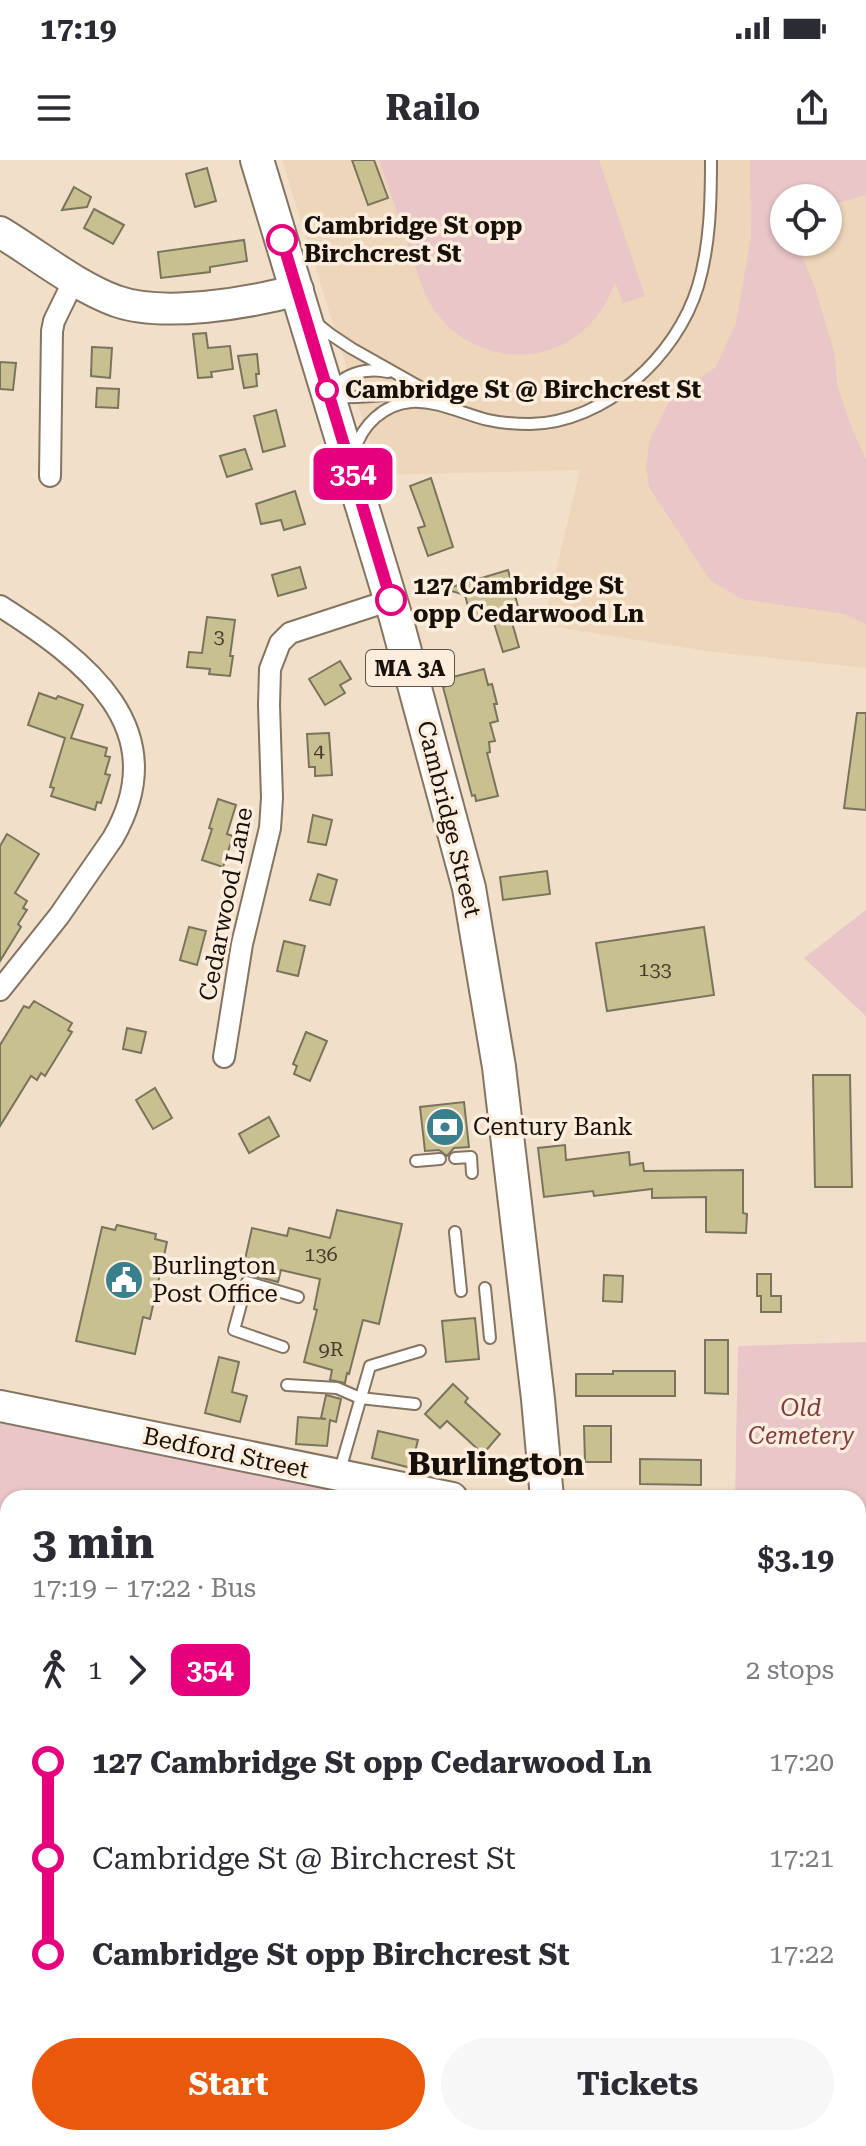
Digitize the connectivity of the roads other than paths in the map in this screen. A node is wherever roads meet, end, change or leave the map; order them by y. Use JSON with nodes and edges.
{"nodes":[{"id":1,"x":257,"y":160,"type":"edge"},
{"id":2,"x":711,"y":160,"type":"edge"},
{"id":3,"x":0,"y":232,"type":"edge"},
{"id":4,"x":74,"y":280,"type":"junction"},
{"id":5,"x":300,"y":299,"type":"junction"},
{"id":6,"x":403,"y":377,"type":"junction"},
{"id":7,"x":329,"y":396,"type":"junction"},
{"id":8,"x":424,"y":402,"type":"junction"},
{"id":9,"x":471,"y":415,"type":"junction"},
{"id":10,"x":350,"y":467,"type":"junction"},
{"id":11,"x":50,"y":476,"type":"dead end"},
{"id":12,"x":391,"y":600,"type":"junction"},
{"id":13,"x":0,"y":606,"type":"edge"},
{"id":14,"x":0,"y":990,"type":"edge"},
{"id":15,"x":224,"y":1057,"type":"dead end"},
{"id":16,"x":455,"y":1158,"type":"dead end"},
{"id":17,"x":440,"y":1159,"type":"dead end"},
{"id":18,"x":416,"y":1161,"type":"dead end"},
{"id":19,"x":472,"y":1173,"type":"dead end"},
{"id":20,"x":455,"y":1232,"type":"dead end"},
{"id":21,"x":485,"y":1288,"type":"dead end"},
{"id":22,"x":461,"y":1291,"type":"dead end"},
{"id":23,"x":298,"y":1297,"type":"dead end"},
{"id":24,"x":490,"y":1338,"type":"dead end"},
{"id":25,"x":283,"y":1347,"type":"dead end"},
{"id":26,"x":420,"y":1351,"type":"dead end"},
{"id":27,"x":287,"y":1385,"type":"dead end"},
{"id":28,"x":360,"y":1398,"type":"junction"},
{"id":29,"x":415,"y":1404,"type":"dead end"},
{"id":30,"x":0,"y":1406,"type":"edge"},
{"id":31,"x":338,"y":1476,"type":"junction"},
{"id":32,"x":411,"y":1490,"type":"edge"},
{"id":33,"x":546,"y":1490,"type":"edge"}],
"edges":[{"from":1,"to":5,"type":"main road","name":"Cambridge Street","number":"MA 3A"},
{"from":2,"to":9,"type":"lane"},
{"from":3,"to":4,"type":"main road"},
{"from":4,"to":5,"type":"main road"},
{"from":4,"to":11,"type":"street"},
{"from":5,"to":6,"type":"lane"},
{"from":5,"to":7,"type":"main road","name":"Cambridge Street","number":"MA 3A"},
{"from":6,"to":7,"type":"lane"},
{"from":6,"to":9,"type":"lane"},
{"from":7,"to":8,"type":"lane"},
{"from":7,"to":10,"type":"main road","name":"Cambridge Street","number":"MA 3A"},
{"from":8,"to":9,"type":"lane"},
{"from":8,"to":10,"type":"lane"},
{"from":10,"to":12,"type":"main road","name":"Cambridge Street","number":"MA 3A"},
{"from":12,"to":15,"type":"street","name":"Cedarwood Lane"},
{"from":12,"to":33,"type":"main road","name":"Cambridge Street","number":"MA 3A"},
{"from":13,"to":14,"type":"street"},
{"from":16,"to":19,"type":"lane"},
{"from":17,"to":18,"type":"lane"},
{"from":20,"to":22,"type":"lane"},
{"from":21,"to":24,"type":"lane"},
{"from":23,"to":25,"type":"lane"},
{"from":26,"to":28,"type":"lane"},
{"from":27,"to":28,"type":"lane"},
{"from":28,"to":29,"type":"lane"},
{"from":28,"to":31,"type":"lane"},
{"from":30,"to":31,"type":"main road","name":"Bedford Street"},
{"from":31,"to":32,"type":"main road","name":"Bedford Street"}]}
